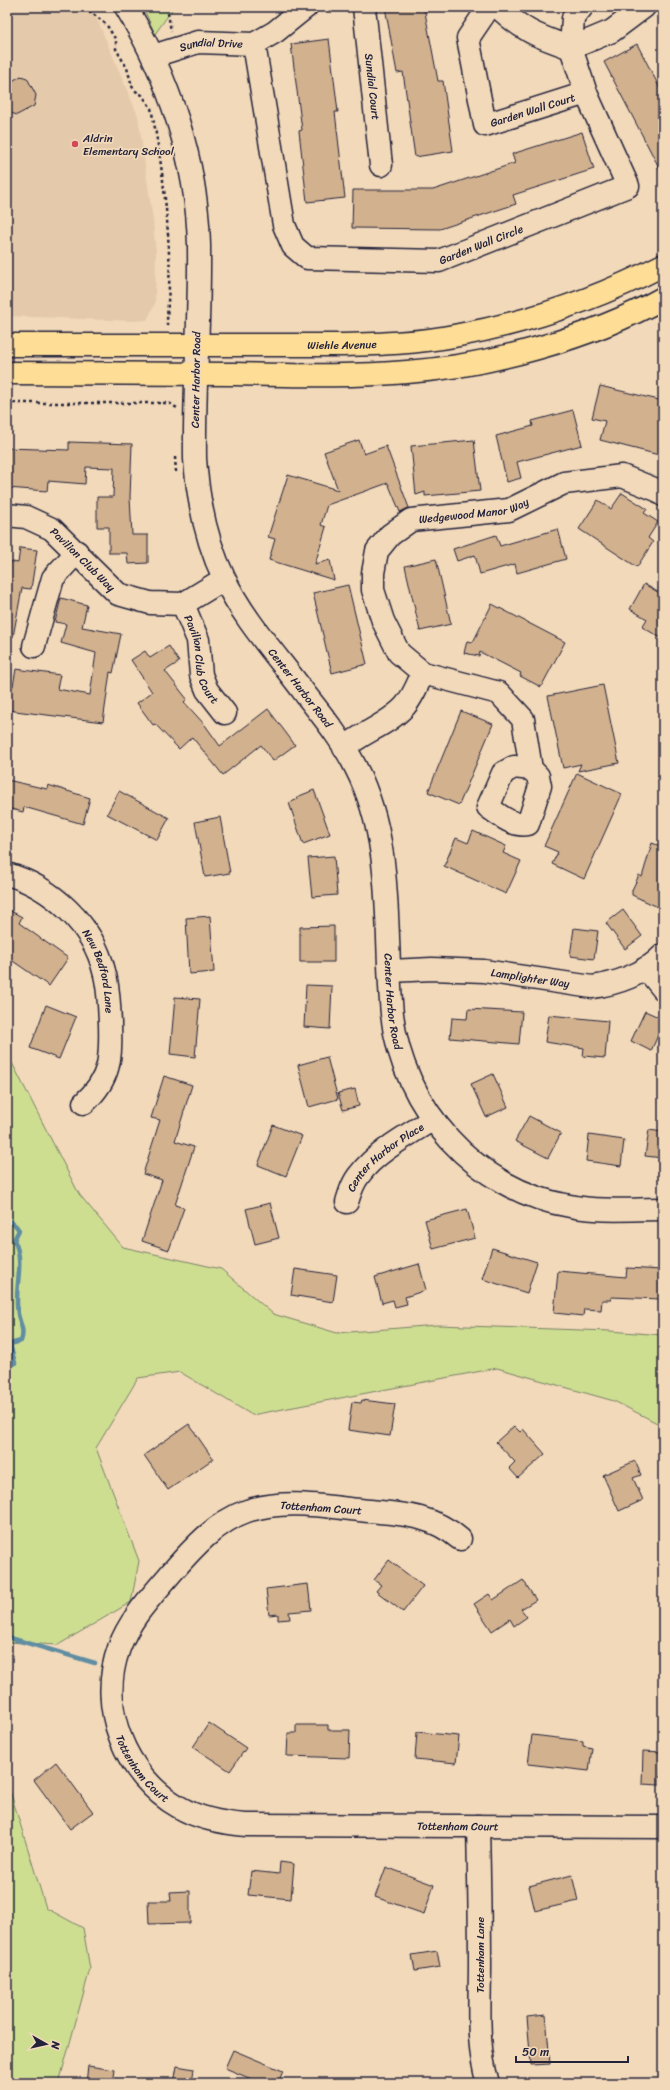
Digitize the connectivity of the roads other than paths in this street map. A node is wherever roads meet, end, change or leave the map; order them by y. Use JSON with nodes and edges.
{"nodes":[{"id":1,"x":126,"y":7,"type":"edge"},
{"id":2,"x":364,"y":7,"type":"edge"},
{"id":3,"x":490,"y":7,"type":"edge"},
{"id":4,"x":498,"y":7,"type":"edge"},
{"id":5,"x":582,"y":7,"type":"edge"},
{"id":6,"x":644,"y":7,"type":"edge"},
{"id":7,"x":294,"y":11,"type":"edge"},
{"id":8,"x":254,"y":44,"type":"junction"},
{"id":9,"x":571,"y":48,"type":"junction"},
{"id":10,"x":153,"y":56,"type":"junction"},
{"id":11,"x":586,"y":93,"type":"junction"},
{"id":12,"x":381,"y":165,"type":"dead end"},
{"id":13,"x":663,"y":265,"type":"edge"},
{"id":14,"x":663,"y":298,"type":"edge"},
{"id":15,"x":7,"y":345,"type":"edge"},
{"id":16,"x":196,"y":345,"type":"junction"},
{"id":17,"x":7,"y":373,"type":"edge"},
{"id":18,"x":195,"y":374,"type":"junction"},
{"id":19,"x":663,"y":495,"type":"edge"},
{"id":20,"x":7,"y":515,"type":"edge"},
{"id":21,"x":77,"y":552,"type":"junction"},
{"id":22,"x":224,"y":580,"type":"junction"},
{"id":23,"x":183,"y":604,"type":"junction"},
{"id":24,"x":34,"y":646,"type":"dead end"},
{"id":25,"x":423,"y":673,"type":"junction"},
{"id":26,"x":225,"y":713,"type":"dead end"},
{"id":27,"x":344,"y":748,"type":"junction"},
{"id":28,"x":531,"y":769,"type":"dead end"},
{"id":29,"x":7,"y":874,"type":"edge"},
{"id":30,"x":655,"y":962,"type":"edge"},
{"id":31,"x":390,"y":971,"type":"junction"},
{"id":32,"x":663,"y":989,"type":"edge"},
{"id":33,"x":84,"y":1103,"type":"dead end"},
{"id":34,"x":433,"y":1119,"type":"junction"},
{"id":35,"x":347,"y":1202,"type":"dead end"},
{"id":36,"x":663,"y":1208,"type":"edge"},
{"id":37,"x":460,"y":1539,"type":"dead end"},
{"id":38,"x":478,"y":1826,"type":"junction"},
{"id":39,"x":663,"y":1827,"type":"edge"},
{"id":40,"x":488,"y":2083,"type":"edge"}],
"edges":[{"from":1,"to":10,"type":"street","name":"Center Harbor Road"},
{"from":2,"to":12,"type":"street","name":"Sundial Court"},
{"from":3,"to":11,"type":"street","name":"Garden Wall Court"},
{"from":4,"to":9,"type":"street"},
{"from":5,"to":9,"type":"street"},
{"from":6,"to":9,"type":"street"},
{"from":7,"to":8,"type":"street","name":"Sundial Drive"},
{"from":8,"to":10,"type":"street","name":"Sundial Drive"},
{"from":8,"to":11,"type":"street","name":"Garden Wall Circle"},
{"from":9,"to":11,"type":"street","name":"Garden Wall Circle"},
{"from":10,"to":16,"type":"street","name":"Center Harbor Road"},
{"from":13,"to":16,"type":"main road","name":"Wiehle Avenue"},
{"from":14,"to":18,"type":"main road"},
{"from":15,"to":16,"type":"main road","name":"Wiehle Avenue"},
{"from":16,"to":18,"type":"street","name":"Center Harbor Road"},
{"from":17,"to":18,"type":"main road"},
{"from":18,"to":22,"type":"street","name":"Center Harbor Road"},
{"from":19,"to":25,"type":"street","name":"Wedgewood Manor Way"},
{"from":20,"to":21,"type":"street","name":"Pavilion Club Way"},
{"from":21,"to":23,"type":"street","name":"Pavilion Club Way"},
{"from":21,"to":24,"type":"street"},
{"from":22,"to":23,"type":"street"},
{"from":22,"to":27,"type":"street","name":"Center Harbor Road"},
{"from":23,"to":26,"type":"street","name":"Pavilion Club Court"},
{"from":25,"to":27,"type":"street"},
{"from":25,"to":28,"type":"street","name":"Wedgewood Manor Way"},
{"from":27,"to":31,"type":"street","name":"Center Harbor Road"},
{"from":29,"to":33,"type":"street","name":"New Bedford Lane"},
{"from":30,"to":31,"type":"street","name":"Lamplighter Way"},
{"from":30,"to":32,"type":"street"},
{"from":31,"to":34,"type":"street","name":"Center Harbor Road"},
{"from":34,"to":35,"type":"street","name":"Center Harbor Place"},
{"from":34,"to":36,"type":"street","name":"Center Harbor Road"},
{"from":37,"to":38,"type":"street","name":"Tottenham Court"},
{"from":38,"to":39,"type":"street","name":"Tottenham Court"},
{"from":38,"to":40,"type":"street","name":"Tottenham Lane"}]}
